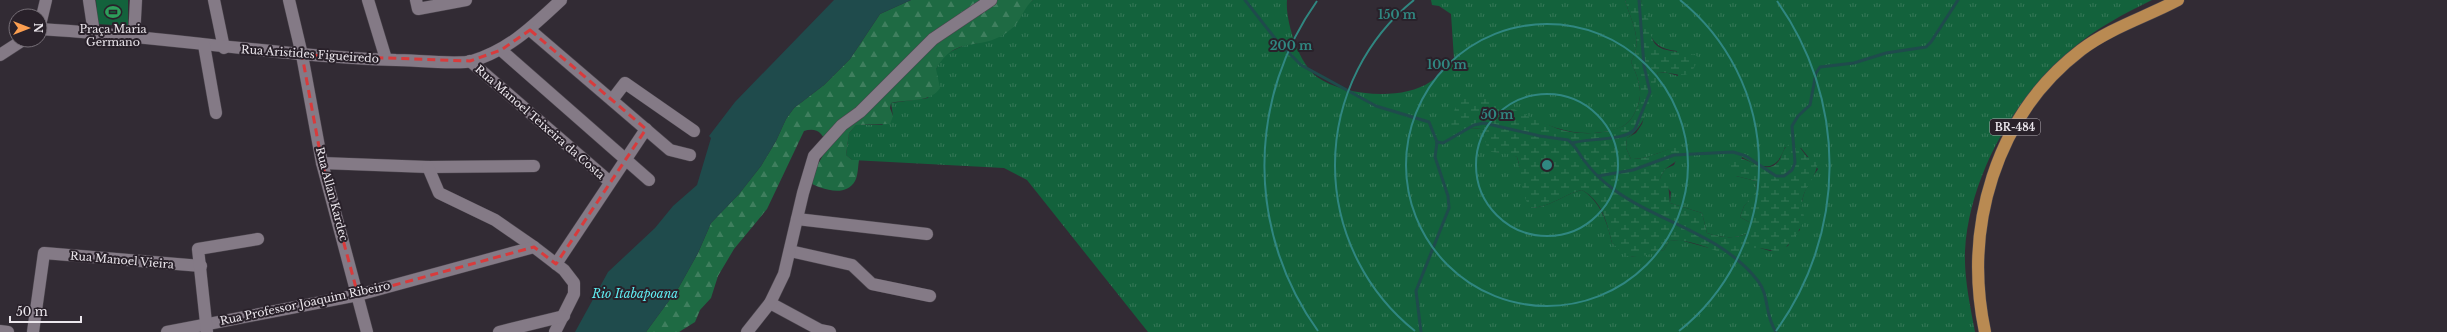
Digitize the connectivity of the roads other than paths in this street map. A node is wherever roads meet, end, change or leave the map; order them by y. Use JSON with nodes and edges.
{"nodes":[{"id":1,"x":89,"y":0,"type":"edge"},
{"id":2,"x":136,"y":0,"type":"edge"},
{"id":3,"x":214,"y":0,"type":"edge"},
{"id":4,"x":289,"y":0,"type":"edge"},
{"id":5,"x":368,"y":0,"type":"edge"},
{"id":6,"x":416,"y":0,"type":"edge"},
{"id":7,"x":465,"y":0,"type":"edge"},
{"id":8,"x":560,"y":0,"type":"edge"},
{"id":9,"x":991,"y":0,"type":"edge"},
{"id":10,"x":2178,"y":0,"type":"edge"},
{"id":11,"x":48,"y":29,"type":"edge"},
{"id":12,"x":530,"y":30,"type":"junction"},
{"id":13,"x":94,"y":32,"type":"junction"},
{"id":14,"x":134,"y":37,"type":"junction"},
{"id":15,"x":204,"y":45,"type":"junction"},
{"id":16,"x":11,"y":48,"type":"edge"},
{"id":17,"x":224,"y":48,"type":"junction"},
{"id":18,"x":501,"y":50,"type":"junction"},
{"id":19,"x":0,"y":55,"type":"edge"},
{"id":20,"x":302,"y":56,"type":"junction"},
{"id":21,"x":386,"y":59,"type":"junction"},
{"id":22,"x":470,"y":61,"type":"junction"},
{"id":23,"x":612,"y":100,"type":"junction"},
{"id":24,"x":216,"y":113,"type":"dead end"},
{"id":25,"x":646,"y":129,"type":"junction"},
{"id":26,"x":694,"y":131,"type":"dead end"},
{"id":27,"x":690,"y":155,"type":"dead end"},
{"id":28,"x":626,"y":159,"type":"junction"},
{"id":29,"x":322,"y":163,"type":"junction"},
{"id":30,"x":534,"y":166,"type":"dead end"},
{"id":31,"x":428,"y":167,"type":"junction"},
{"id":32,"x":650,"y":180,"type":"dead end"},
{"id":33,"x":610,"y":182,"type":"junction"},
{"id":34,"x":797,"y":219,"type":"junction"},
{"id":35,"x":927,"y":234,"type":"dead end"},
{"id":36,"x":258,"y":239,"type":"dead end"},
{"id":37,"x":534,"y":246,"type":"junction"},
{"id":38,"x":790,"y":252,"type":"junction"},
{"id":39,"x":556,"y":264,"type":"junction"},
{"id":40,"x":201,"y":266,"type":"junction"},
{"id":41,"x":358,"y":295,"type":"junction"},
{"id":42,"x":930,"y":296,"type":"dead end"},
{"id":43,"x":770,"y":303,"type":"junction"},
{"id":44,"x":564,"y":316,"type":"junction"},
{"id":45,"x":206,"y":328,"type":"edge"},
{"id":46,"x":0,"y":331,"type":"edge"},
{"id":47,"x":8,"y":332,"type":"edge"},
{"id":48,"x":33,"y":332,"type":"edge"},
{"id":49,"x":167,"y":332,"type":"edge"},
{"id":50,"x":367,"y":332,"type":"edge"},
{"id":51,"x":499,"y":332,"type":"edge"},
{"id":52,"x":556,"y":332,"type":"edge"},
{"id":53,"x":747,"y":332,"type":"edge"},
{"id":54,"x":830,"y":332,"type":"edge"},
{"id":55,"x":1985,"y":332,"type":"edge"}],
"edges":[{"from":1,"to":13,"type":"street"},
{"from":2,"to":14,"type":"street"},
{"from":3,"to":17,"type":"street"},
{"from":4,"to":20,"type":"street","name":"Rua Allan Kardec"},
{"from":5,"to":21,"type":"street"},
{"from":6,"to":7,"type":"street"},
{"from":8,"to":12,"type":"street","name":"Rua Aristides Figueiredo"},
{"from":9,"to":34,"type":"street"},
{"from":10,"to":55,"type":"main road","number":"BR-484"},
{"from":11,"to":13,"type":"street","name":"Rua Aristides Figueiredo"},
{"from":12,"to":18,"type":"street","name":"Rua Aristides Figueiredo"},
{"from":12,"to":23,"type":"street"},
{"from":13,"to":14,"type":"street","name":"Rua Aristides Figueiredo"},
{"from":14,"to":15,"type":"street","name":"Rua Aristides Figueiredo"},
{"from":15,"to":17,"type":"street","name":"Rua Aristides Figueiredo"},
{"from":15,"to":24,"type":"street"},
{"from":16,"to":19,"type":"street"},
{"from":17,"to":20,"type":"street","name":"Rua Aristides Figueiredo"},
{"from":18,"to":22,"type":"street","name":"Rua Aristides Figueiredo"},
{"from":18,"to":28,"type":"street"},
{"from":20,"to":21,"type":"street","name":"Rua Aristides Figueiredo"},
{"from":20,"to":29,"type":"street","name":"Rua Allan Kardec"},
{"from":21,"to":22,"type":"street","name":"Rua Aristides Figueiredo"},
{"from":22,"to":33,"type":"street","name":"Rua Manoel Teixeira da Costa"},
{"from":23,"to":25,"type":"street"},
{"from":23,"to":26,"type":"street"},
{"from":25,"to":27,"type":"street"},
{"from":25,"to":28,"type":"street"},
{"from":28,"to":32,"type":"street"},
{"from":28,"to":33,"type":"street"},
{"from":29,"to":31,"type":"street"},
{"from":29,"to":41,"type":"street","name":"Rua Allan Kardec"},
{"from":30,"to":31,"type":"street"},
{"from":31,"to":37,"type":"street"},
{"from":33,"to":39,"type":"street"},
{"from":34,"to":35,"type":"street"},
{"from":34,"to":38,"type":"street"},
{"from":36,"to":40,"type":"street"},
{"from":37,"to":39,"type":"street"},
{"from":37,"to":41,"type":"street","name":"Rua Professor Joaquim Ribeiro"},
{"from":38,"to":42,"type":"street"},
{"from":38,"to":43,"type":"street"},
{"from":39,"to":44,"type":"street"},
{"from":40,"to":45,"type":"street"},
{"from":40,"to":48,"type":"street","name":"Rua Manoel Vieira"},
{"from":41,"to":45,"type":"street","name":"Rua Professor Joaquim Ribeiro"},
{"from":41,"to":50,"type":"street","name":"Rua Allan Kardec"},
{"from":43,"to":53,"type":"street"},
{"from":43,"to":54,"type":"street"},
{"from":44,"to":51,"type":"street"},
{"from":44,"to":52,"type":"street"},
{"from":45,"to":49,"type":"street","name":"Rua Professor Joaquim Ribeiro"},
{"from":46,"to":47,"type":"street"}]}
